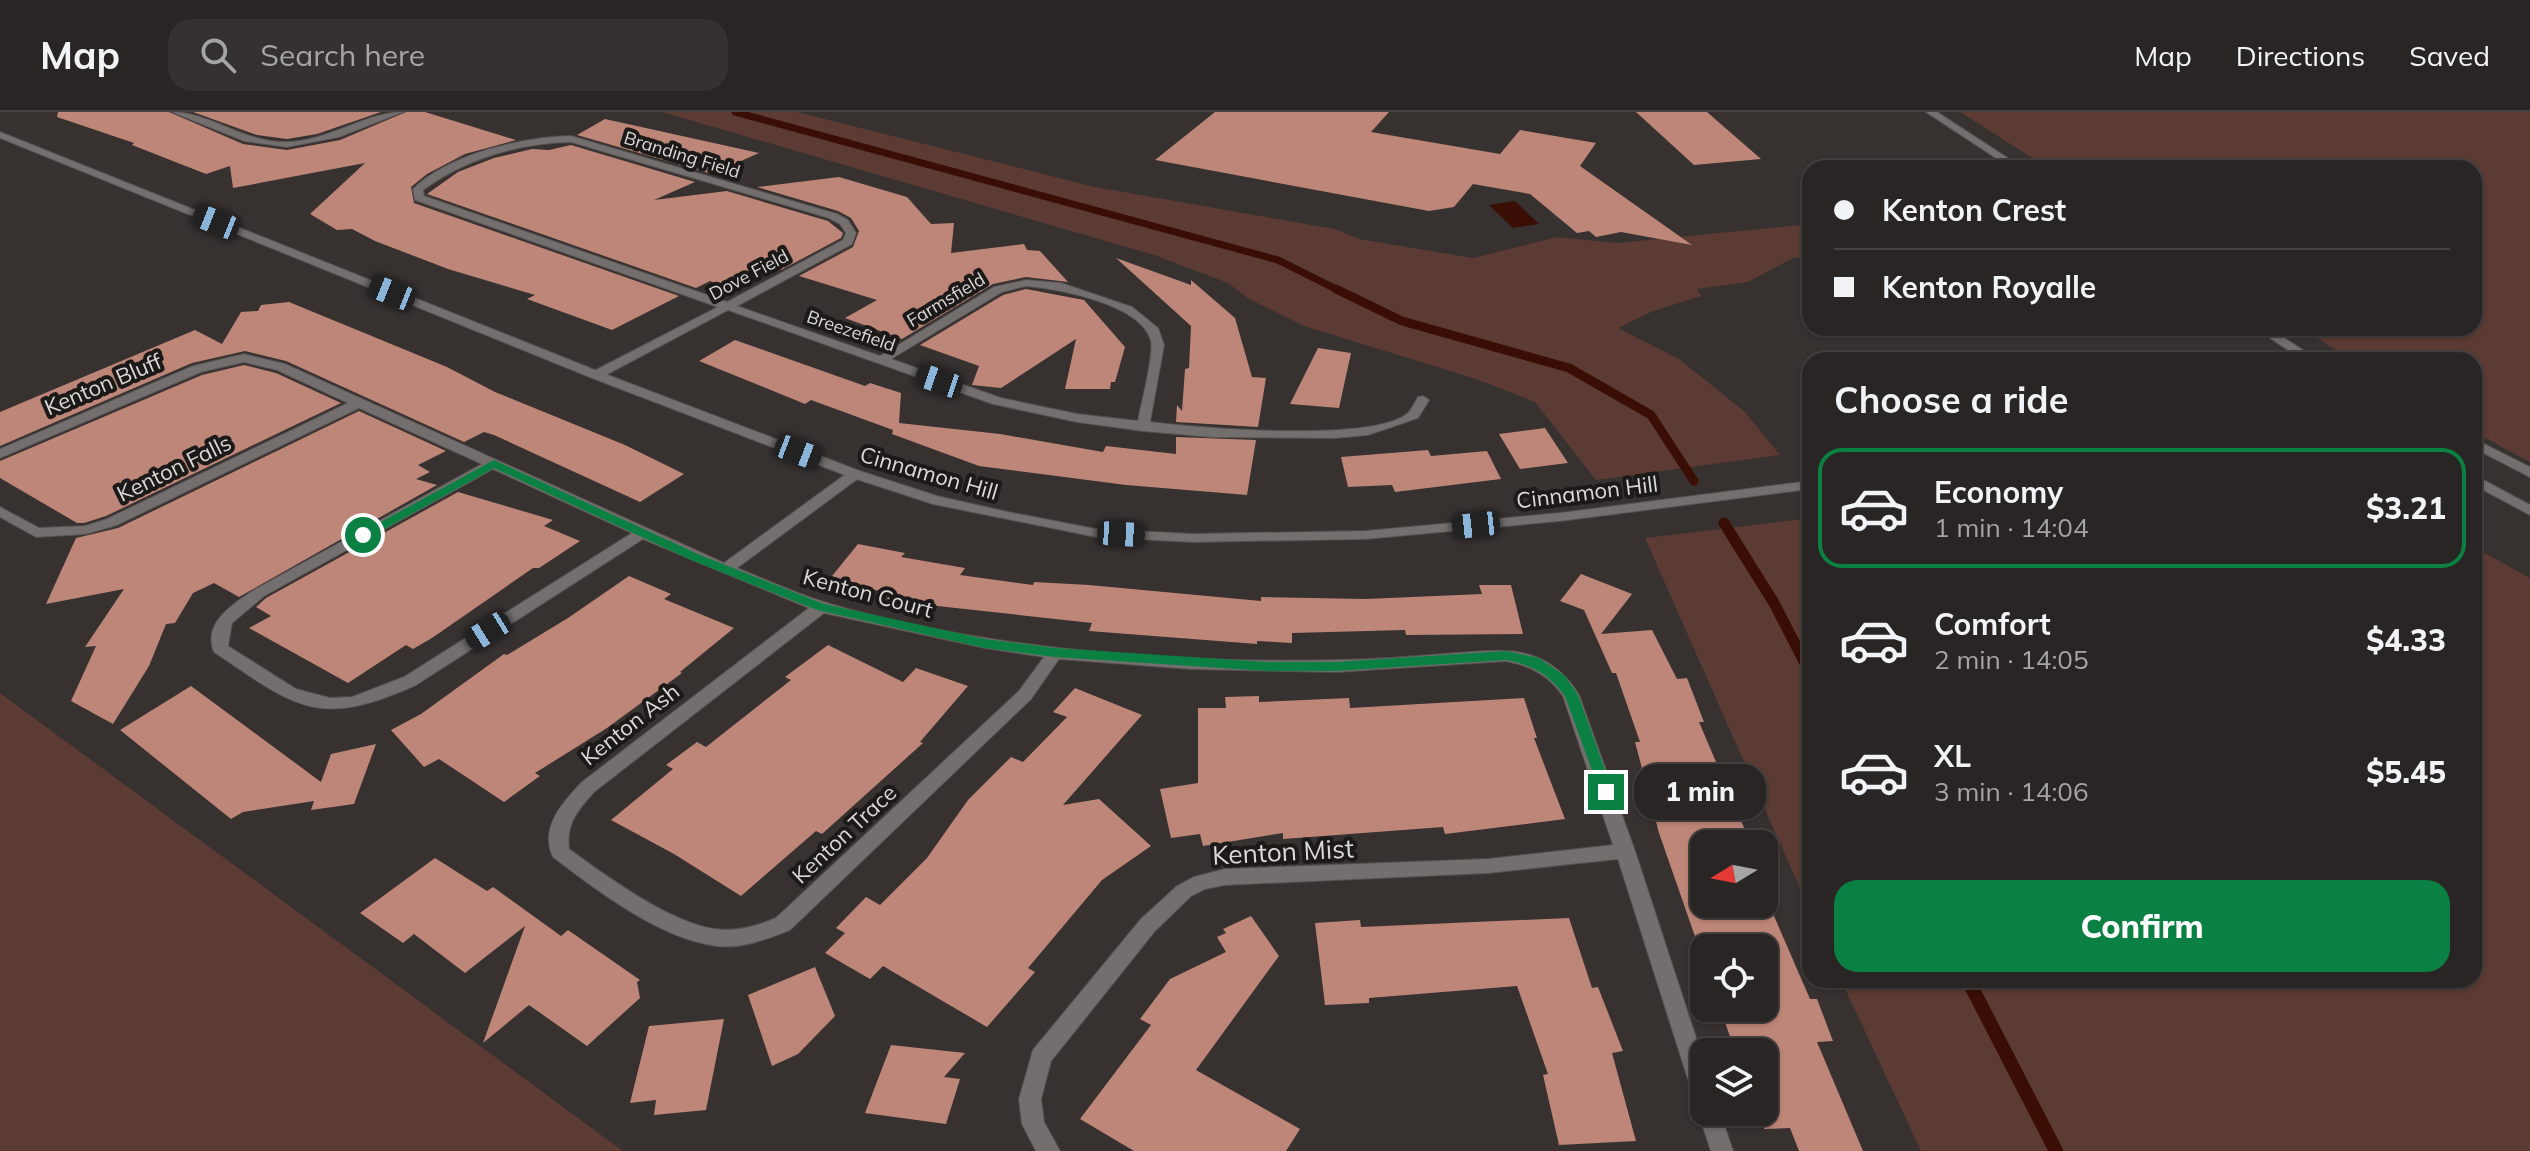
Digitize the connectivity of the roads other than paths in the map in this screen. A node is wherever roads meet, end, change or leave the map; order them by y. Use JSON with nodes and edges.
{"nodes":[{"id":1,"x":177,"y":112,"type":"edge"},
{"id":2,"x":398,"y":112,"type":"edge"},
{"id":3,"x":1931,"y":112,"type":"edge"},
{"id":4,"x":0,"y":135,"type":"edge"},
{"id":5,"x":2006,"y":160,"type":"edge"},
{"id":6,"x":418,"y":193,"type":"joint"},
{"id":7,"x":849,"y":228,"type":"joint"},
{"id":8,"x":727,"y":307,"type":"junction"},
{"id":9,"x":2274,"y":336,"type":"edge"},
{"id":10,"x":2299,"y":352,"type":"edge"},
{"id":11,"x":225,"y":360,"type":"joint"},
{"id":12,"x":880,"y":361,"type":"junction"},
{"id":13,"x":596,"y":375,"type":"junction"},
{"id":14,"x":1423,"y":400,"type":"dead end"},
{"id":15,"x":360,"y":402,"type":"junction"},
{"id":16,"x":1143,"y":427,"type":"junction"},
{"id":17,"x":2482,"y":447,"type":"edge"},
{"id":18,"x":0,"y":454,"type":"edge"},
{"id":19,"x":494,"y":463,"type":"junction"},
{"id":20,"x":2530,"y":473,"type":"edge"},
{"id":21,"x":855,"y":474,"type":"junction"},
{"id":22,"x":2482,"y":484,"type":"edge"},
{"id":23,"x":1802,"y":486,"type":"edge"},
{"id":24,"x":1,"y":511,"type":"edge"},
{"id":25,"x":2530,"y":511,"type":"edge"},
{"id":26,"x":644,"y":532,"type":"junction"},
{"id":27,"x":726,"y":569,"type":"junction"},
{"id":28,"x":821,"y":607,"type":"junction"},
{"id":29,"x":1055,"y":653,"type":"junction"},
{"id":30,"x":1626,"y":851,"type":"junction"},
{"id":31,"x":623,"y":894,"type":"joint"},
{"id":32,"x":1690,"y":1051,"type":"edge"},
{"id":33,"x":1714,"y":1126,"type":"edge"},
{"id":34,"x":1049,"y":1151,"type":"edge"},
{"id":35,"x":1722,"y":1151,"type":"edge"}],
"edges":[{"from":1,"to":2,"type":"street"},
{"from":3,"to":5,"type":"street"},
{"from":4,"to":13,"type":"street","name":"Cinnamon Hill"},
{"from":6,"to":7,"type":"street","name":"Branding Field"},
{"from":6,"to":8,"type":"street","name":"Breezefield"},
{"from":7,"to":8,"type":"street","name":"Dove Field"},
{"from":8,"to":12,"type":"street","name":"Breezefield"},
{"from":8,"to":13,"type":"street","name":"Dove Field"},
{"from":9,"to":10,"type":"street"},
{"from":11,"to":15,"type":"street","name":"Kenton Court"},
{"from":11,"to":18,"type":"street","name":"Kenton Bluff"},
{"from":12,"to":16,"type":"street","name":"Breezefield"},
{"from":12,"to":16,"type":"street","name":"Farmsfield"},
{"from":13,"to":21,"type":"street","name":"Cinnamon Hill"},
{"from":14,"to":16,"type":"street","name":"Breezefield"},
{"from":15,"to":19,"type":"street","name":"Kenton Court"},
{"from":15,"to":24,"type":"street","name":"Kenton Falls"},
{"from":17,"to":20,"type":"street"},
{"from":19,"to":26,"type":"street","name":"Kenton Court"},
{"from":19,"to":26,"type":"street"},
{"from":21,"to":23,"type":"street","name":"Cinnamon Hill"},
{"from":21,"to":27,"type":"street"},
{"from":22,"to":25,"type":"street"},
{"from":26,"to":27,"type":"street","name":"Kenton Court"},
{"from":27,"to":28,"type":"street","name":"Kenton Court"},
{"from":28,"to":29,"type":"street","name":"Kenton Court"},
{"from":28,"to":31,"type":"street","name":"Kenton Ash"},
{"from":29,"to":30,"type":"street","name":"Kenton Court"},
{"from":29,"to":31,"type":"street","name":"Kenton Trace"},
{"from":30,"to":32,"type":"street"},
{"from":30,"to":34,"type":"street","name":"Kenton Mist"},
{"from":33,"to":35,"type":"street"}]}
